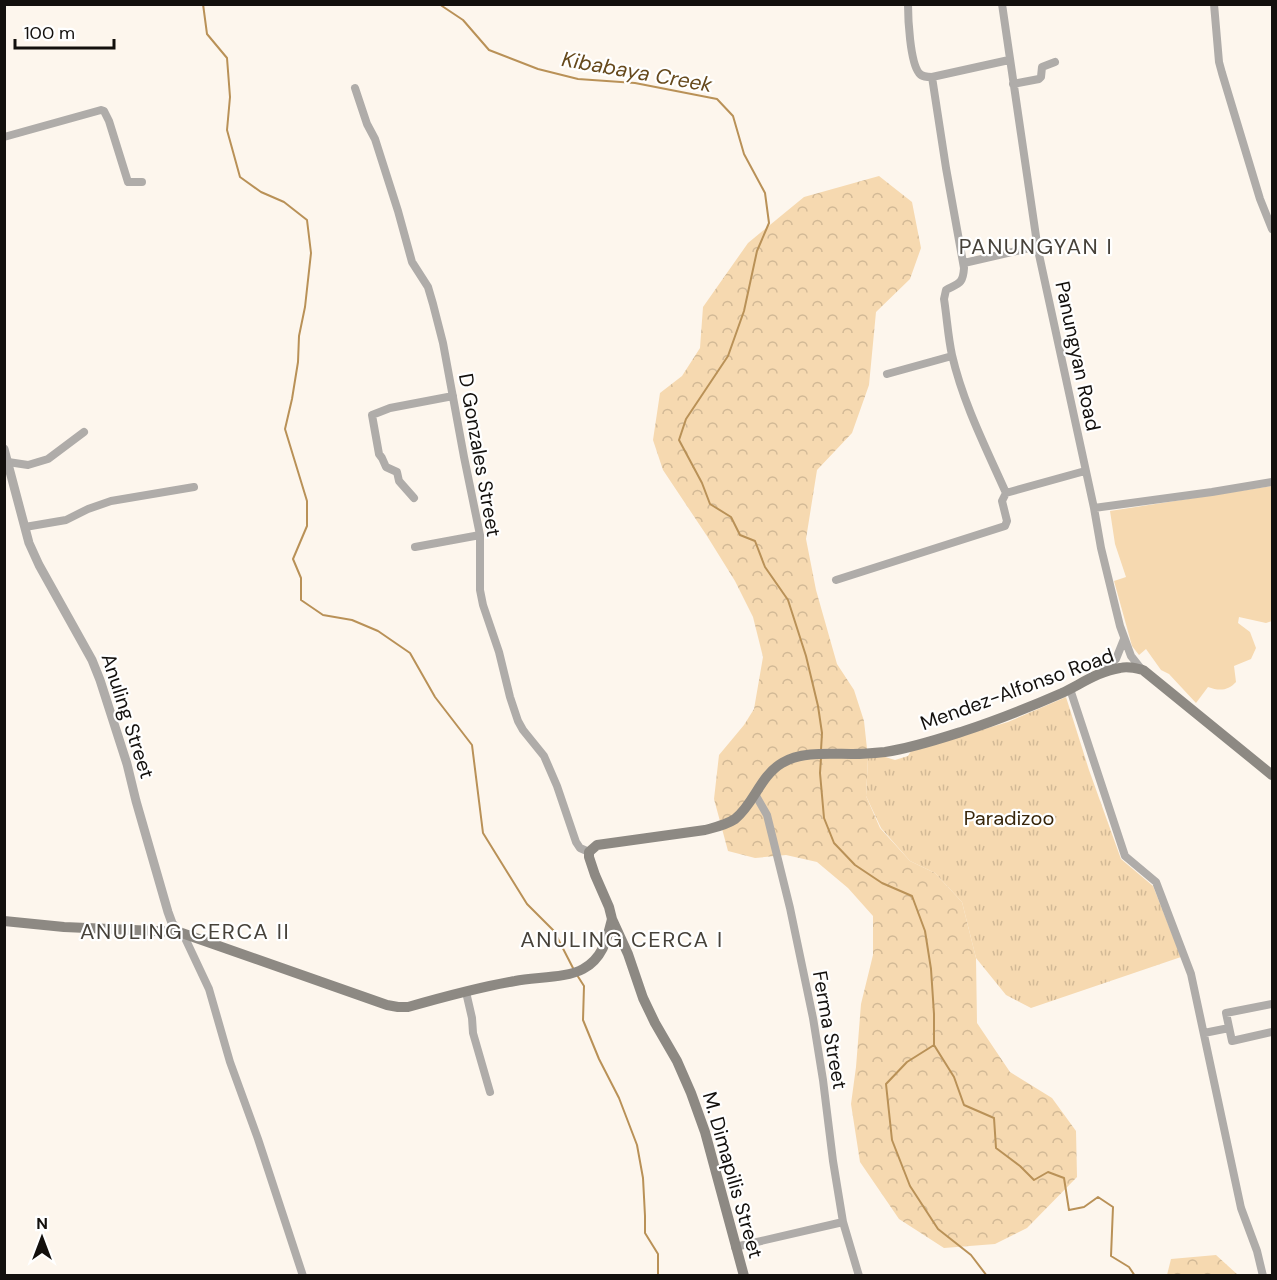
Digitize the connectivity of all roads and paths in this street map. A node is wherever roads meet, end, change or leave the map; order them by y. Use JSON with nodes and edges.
{"nodes":[{"id":1,"x":908,"y":4,"type":"edge"},
{"id":2,"x":1002,"y":4,"type":"edge"},
{"id":3,"x":1214,"y":4,"type":"edge"},
{"id":4,"x":1009,"y":60,"type":"junction"},
{"id":5,"x":1055,"y":62,"type":"dead end"},
{"id":6,"x":932,"y":78,"type":"junction"},
{"id":7,"x":1013,"y":84,"type":"junction"},
{"id":8,"x":355,"y":88,"type":"dead end"},
{"id":9,"x":4,"y":137,"type":"edge"},
{"id":10,"x":142,"y":182,"type":"dead end"},
{"id":11,"x":1272,"y":229,"type":"edge"},
{"id":12,"x":1038,"y":246,"type":"junction"},
{"id":13,"x":964,"y":262,"type":"junction"},
{"id":14,"x":952,"y":356,"type":"junction"},
{"id":15,"x":887,"y":374,"type":"dead end"},
{"id":16,"x":453,"y":396,"type":"junction"},
{"id":17,"x":84,"y":432,"type":"dead end"},
{"id":18,"x":4,"y":449,"type":"edge"},
{"id":19,"x":8,"y":462,"type":"junction"},
{"id":20,"x":1085,"y":471,"type":"junction"},
{"id":21,"x":1272,"y":482,"type":"edge"},
{"id":22,"x":194,"y":487,"type":"dead end"},
{"id":23,"x":1006,"y":494,"type":"junction"},
{"id":24,"x":414,"y":498,"type":"dead end"},
{"id":25,"x":1094,"y":508,"type":"junction"},
{"id":26,"x":25,"y":527,"type":"junction"},
{"id":27,"x":480,"y":535,"type":"junction"},
{"id":28,"x":415,"y":547,"type":"dead end"},
{"id":29,"x":836,"y":580,"type":"dead end"},
{"id":30,"x":1124,"y":639,"type":"junction"},
{"id":31,"x":1143,"y":670,"type":"junction"},
{"id":32,"x":1101,"y":673,"type":"junction"},
{"id":33,"x":1070,"y":689,"type":"junction"},
{"id":34,"x":1272,"y":775,"type":"edge"},
{"id":35,"x":755,"y":794,"type":"junction"},
{"id":36,"x":589,"y":852,"type":"junction"},
{"id":37,"x":612,"y":919,"type":"junction"},
{"id":38,"x":4,"y":921,"type":"edge"},
{"id":39,"x":179,"y":932,"type":"junction"},
{"id":40,"x":603,"y":950,"type":"junction"},
{"id":41,"x":628,"y":954,"type":"junction"},
{"id":42,"x":466,"y":992,"type":"junction"},
{"id":43,"x":1272,"y":1004,"type":"edge"},
{"id":44,"x":1229,"y":1028,"type":"junction"},
{"id":45,"x":1272,"y":1032,"type":"edge"},
{"id":46,"x":1204,"y":1033,"type":"junction"},
{"id":47,"x":489,"y":1092,"type":"dead end"},
{"id":48,"x":843,"y":1222,"type":"junction"},
{"id":49,"x":735,"y":1247,"type":"junction"},
{"id":50,"x":303,"y":1275,"type":"edge"},
{"id":51,"x":744,"y":1275,"type":"edge"},
{"id":52,"x":859,"y":1275,"type":"edge"},
{"id":53,"x":1263,"y":1275,"type":"edge"}],
"edges":[{"from":1,"to":6,"type":"street"},
{"from":2,"to":4,"type":"street","name":"Panungyan Road"},
{"from":3,"to":11,"type":"street"},
{"from":4,"to":6,"type":"street"},
{"from":4,"to":7,"type":"street","name":"Panungyan Road"},
{"from":5,"to":7,"type":"street"},
{"from":6,"to":13,"type":"street"},
{"from":7,"to":12,"type":"street","name":"Panungyan Road"},
{"from":8,"to":16,"type":"street","name":"D Gonzales Street"},
{"from":9,"to":10,"type":"street"},
{"from":12,"to":13,"type":"street"},
{"from":12,"to":20,"type":"street","name":"Panungyan Road"},
{"from":13,"to":14,"type":"street"},
{"from":14,"to":15,"type":"street"},
{"from":14,"to":23,"type":"street"},
{"from":16,"to":24,"type":"street"},
{"from":16,"to":27,"type":"street","name":"D Gonzales Street"},
{"from":17,"to":19,"type":"street"},
{"from":18,"to":19,"type":"street","name":"Anuling Street"},
{"from":19,"to":26,"type":"street","name":"Anuling Street"},
{"from":20,"to":23,"type":"street"},
{"from":20,"to":25,"type":"street","name":"Panungyan Road"},
{"from":21,"to":25,"type":"street"},
{"from":22,"to":26,"type":"street"},
{"from":23,"to":29,"type":"street"},
{"from":25,"to":30,"type":"street","name":"Panungyan Road"},
{"from":26,"to":39,"type":"street","name":"Anuling Street"},
{"from":27,"to":28,"type":"street"},
{"from":27,"to":36,"type":"street","name":"D Gonzales Street"},
{"from":30,"to":31,"type":"street","name":"Panungyan Road"},
{"from":30,"to":32,"type":"street"},
{"from":31,"to":32,"type":"main road","name":"Mendez-Alfonso Road"},
{"from":31,"to":34,"type":"main road","name":"Mendez-Alfonso Road"},
{"from":32,"to":33,"type":"main road","name":"Mendez-Alfonso Road"},
{"from":33,"to":35,"type":"main road","name":"Mendez-Alfonso Road"},
{"from":33,"to":46,"type":"street"},
{"from":35,"to":36,"type":"main road","name":"Mendez-Alfonso Road"},
{"from":35,"to":48,"type":"street","name":"Ferma Street"},
{"from":36,"to":37,"type":"main road"},
{"from":37,"to":40,"type":"main road"},
{"from":37,"to":41,"type":"main road","name":"M. Dimapilis Street"},
{"from":38,"to":39,"type":"main road"},
{"from":39,"to":42,"type":"main road"},
{"from":39,"to":50,"type":"street"},
{"from":40,"to":41,"type":"main road"},
{"from":40,"to":42,"type":"main road"},
{"from":41,"to":49,"type":"main road","name":"M. Dimapilis Street"},
{"from":42,"to":47,"type":"street"},
{"from":43,"to":44,"type":"street"},
{"from":44,"to":45,"type":"street"},
{"from":44,"to":46,"type":"street"},
{"from":46,"to":53,"type":"street"},
{"from":48,"to":49,"type":"street"},
{"from":48,"to":52,"type":"street","name":"Ferma Street"},
{"from":49,"to":51,"type":"main road","name":"M. Dimapilis Street"}]}
